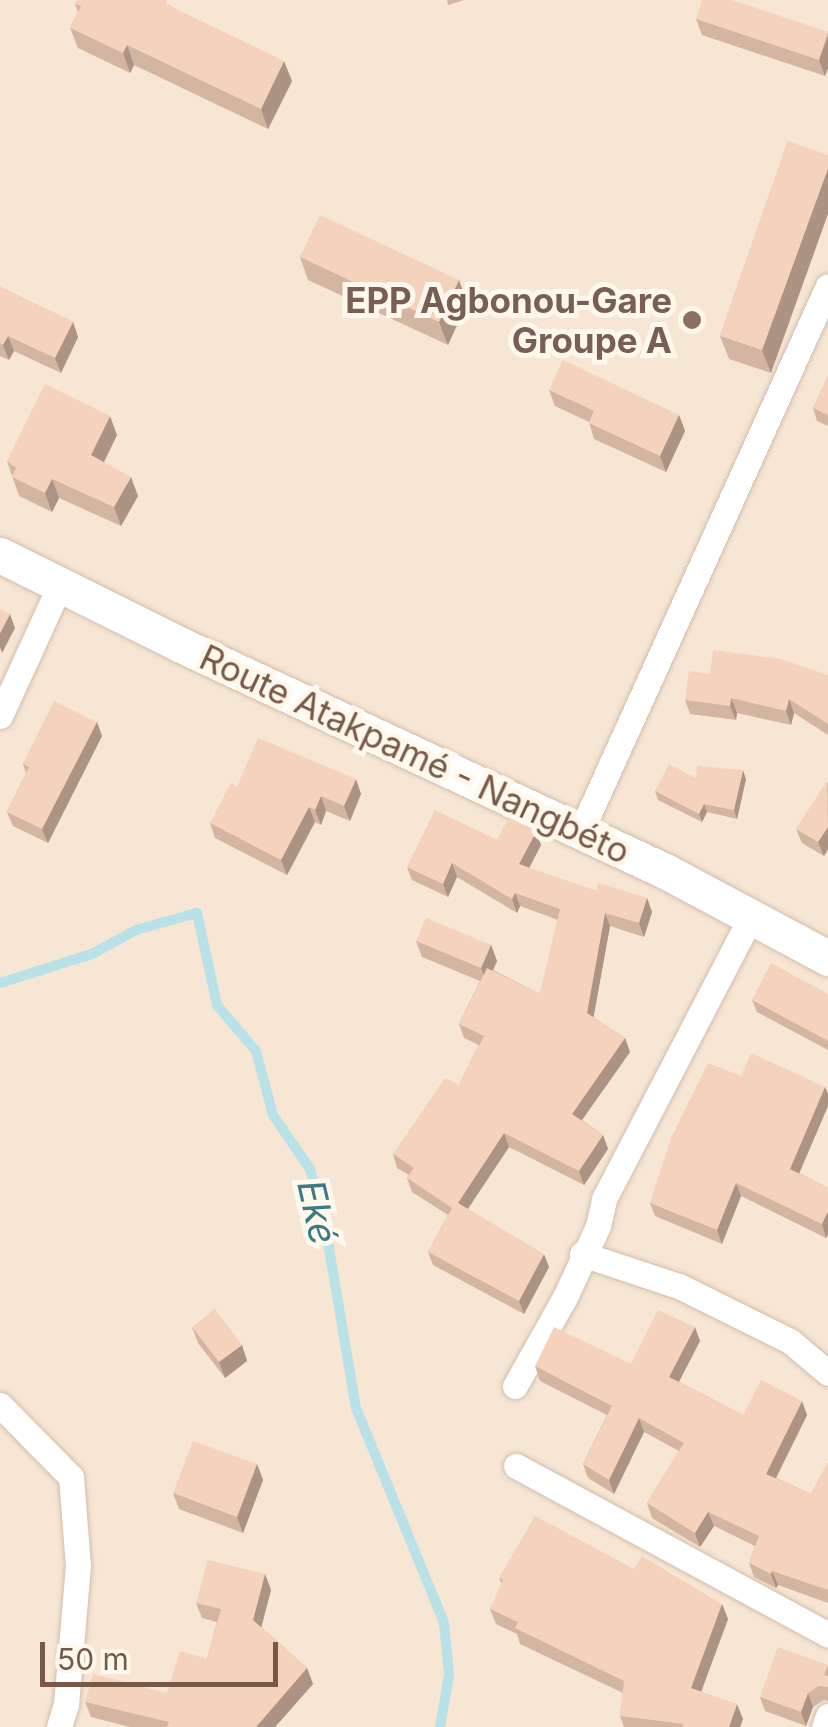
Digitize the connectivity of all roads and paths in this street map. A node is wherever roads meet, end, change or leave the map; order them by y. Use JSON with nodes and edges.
{"nodes":[{"id":1,"x":828,"y":286,"type":"edge"},
{"id":2,"x":0,"y":555,"type":"edge"},
{"id":3,"x":59,"y":586,"type":"junction"},
{"id":4,"x":0,"y":716,"type":"edge"},
{"id":5,"x":581,"y":831,"type":"junction"},
{"id":6,"x":750,"y":918,"type":"junction"},
{"id":7,"x":828,"y":958,"type":"edge"},
{"id":8,"x":582,"y":1254,"type":"junction"},
{"id":9,"x":828,"y":1373,"type":"edge"},
{"id":10,"x":515,"y":1386,"type":"dead end"},
{"id":11,"x":0,"y":1404,"type":"edge"},
{"id":12,"x":516,"y":1466,"type":"dead end"},
{"id":13,"x":828,"y":1635,"type":"edge"},
{"id":14,"x":828,"y":1716,"type":"edge"},
{"id":15,"x":59,"y":1727,"type":"edge"},
{"id":16,"x":824,"y":1727,"type":"edge"}],
"edges":[{"from":1,"to":5,"type":"street"},
{"from":2,"to":3,"type":"main road","name":"Route Atakpamé - Nangbéto"},
{"from":3,"to":4,"type":"street"},
{"from":3,"to":5,"type":"main road","name":"Route Atakpamé - Nangbéto"},
{"from":5,"to":6,"type":"main road","name":"Route Atakpamé - Nangbéto"},
{"from":6,"to":7,"type":"main road","name":"Route Atakpamé - Nangbéto"},
{"from":6,"to":8,"type":"street"},
{"from":8,"to":9,"type":"street"},
{"from":8,"to":10,"type":"street"},
{"from":11,"to":15,"type":"street"},
{"from":12,"to":13,"type":"street"},
{"from":14,"to":16,"type":"street"}]}
